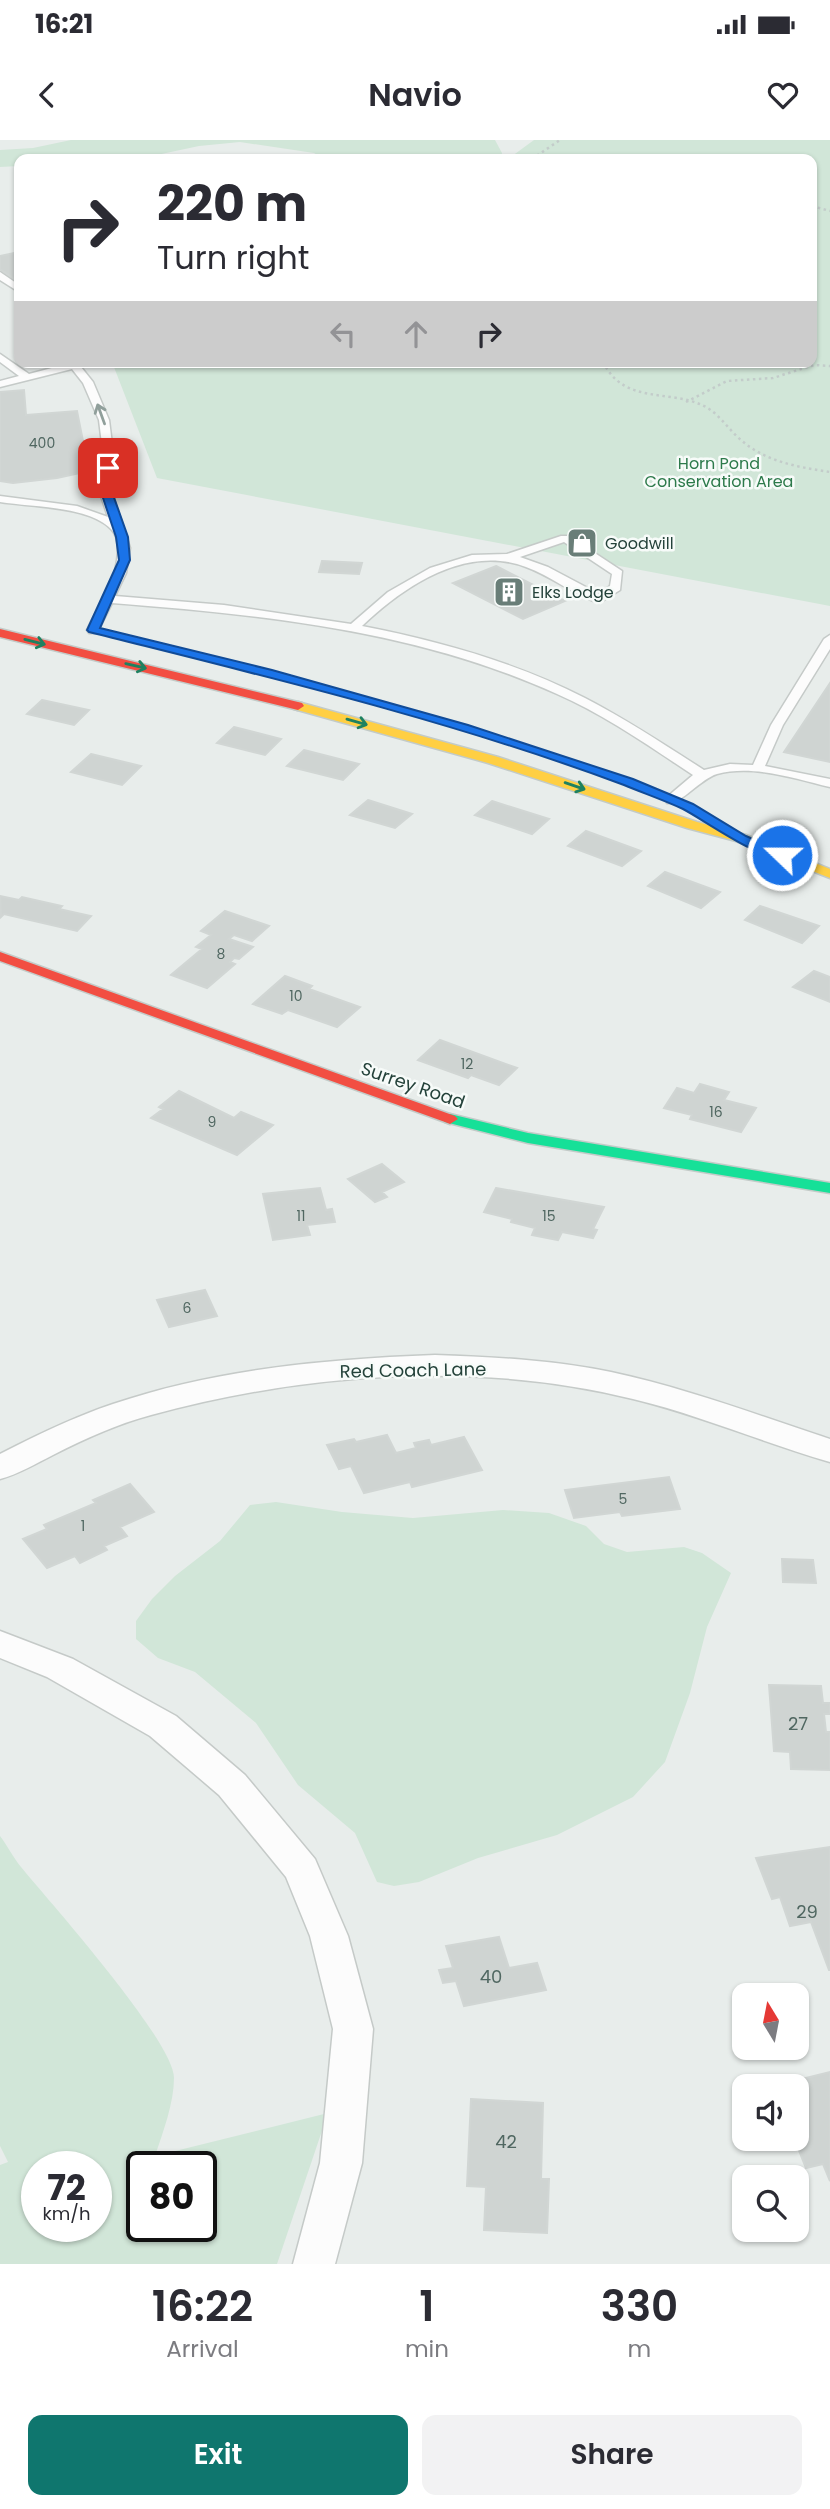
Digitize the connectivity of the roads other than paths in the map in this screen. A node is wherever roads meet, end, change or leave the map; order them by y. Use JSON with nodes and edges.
{"nodes":[{"id":1,"x":15,"y":368,"type":"edge"},
{"id":2,"x":58,"y":368,"type":"edge"},
{"id":3,"x":76,"y":368,"type":"edge"},
{"id":4,"x":27,"y":377,"type":"junction"},
{"id":5,"x":0,"y":384,"type":"edge"},
{"id":6,"x":0,"y":499,"type":"edge"},
{"id":7,"x":117,"y":527,"type":"junction"},
{"id":8,"x":509,"y":558,"type":"junction"},
{"id":9,"x":109,"y":599,"type":"junction"},
{"id":10,"x":353,"y":628,"type":"junction"},
{"id":11,"x":93,"y":630,"type":"joint"},
{"id":12,"x":0,"y":633,"type":"edge"},
{"id":13,"x":830,"y":639,"type":"edge"},
{"id":14,"x":70,"y":651,"type":"junction"},
{"id":15,"x":757,"y":769,"type":"junction"},
{"id":16,"x":702,"y":775,"type":"junction"},
{"id":17,"x":830,"y":783,"type":"edge"},
{"id":18,"x":666,"y":798,"type":"joint"},
{"id":19,"x":741,"y":838,"type":"junction"},
{"id":20,"x":830,"y":874,"type":"edge"},
{"id":21,"x":0,"y":956,"type":"edge"},
{"id":22,"x":830,"y":1188,"type":"edge"},
{"id":23,"x":830,"y":1451,"type":"edge"},
{"id":24,"x":0,"y":1468,"type":"edge"},
{"id":25,"x":0,"y":1644,"type":"edge"},
{"id":26,"x":314,"y":2264,"type":"edge"}],
"edges":[{"from":1,"to":4,"type":"lane"},
{"from":2,"to":4,"type":"lane"},
{"from":7,"to":3,"type":"lane","one_way":true},
{"from":4,"to":5,"type":"lane"},
{"from":6,"to":7,"type":"lane"},
{"from":7,"to":9,"type":"lane"},
{"from":8,"to":8,"type":"lane"},
{"from":8,"to":10,"type":"lane"},
{"from":9,"to":10,"type":"lane"},
{"from":9,"to":11,"type":"lane"},
{"from":10,"to":16,"type":"lane"},
{"from":11,"to":14,"type":"main road"},
{"from":12,"to":14,"type":"main road","one_way":true},
{"from":13,"to":15,"type":"lane"},
{"from":14,"to":19,"type":"main road","one_way":true},
{"from":15,"to":16,"type":"lane"},
{"from":15,"to":17,"type":"lane"},
{"from":16,"to":18,"type":"lane"},
{"from":18,"to":19,"type":"main road"},
{"from":19,"to":20,"type":"main road"},
{"from":21,"to":22,"type":"main road","name":"Surrey Road"},
{"from":23,"to":24,"type":"street","name":"Red Coach Lane"},
{"from":25,"to":26,"type":"street"}]}
